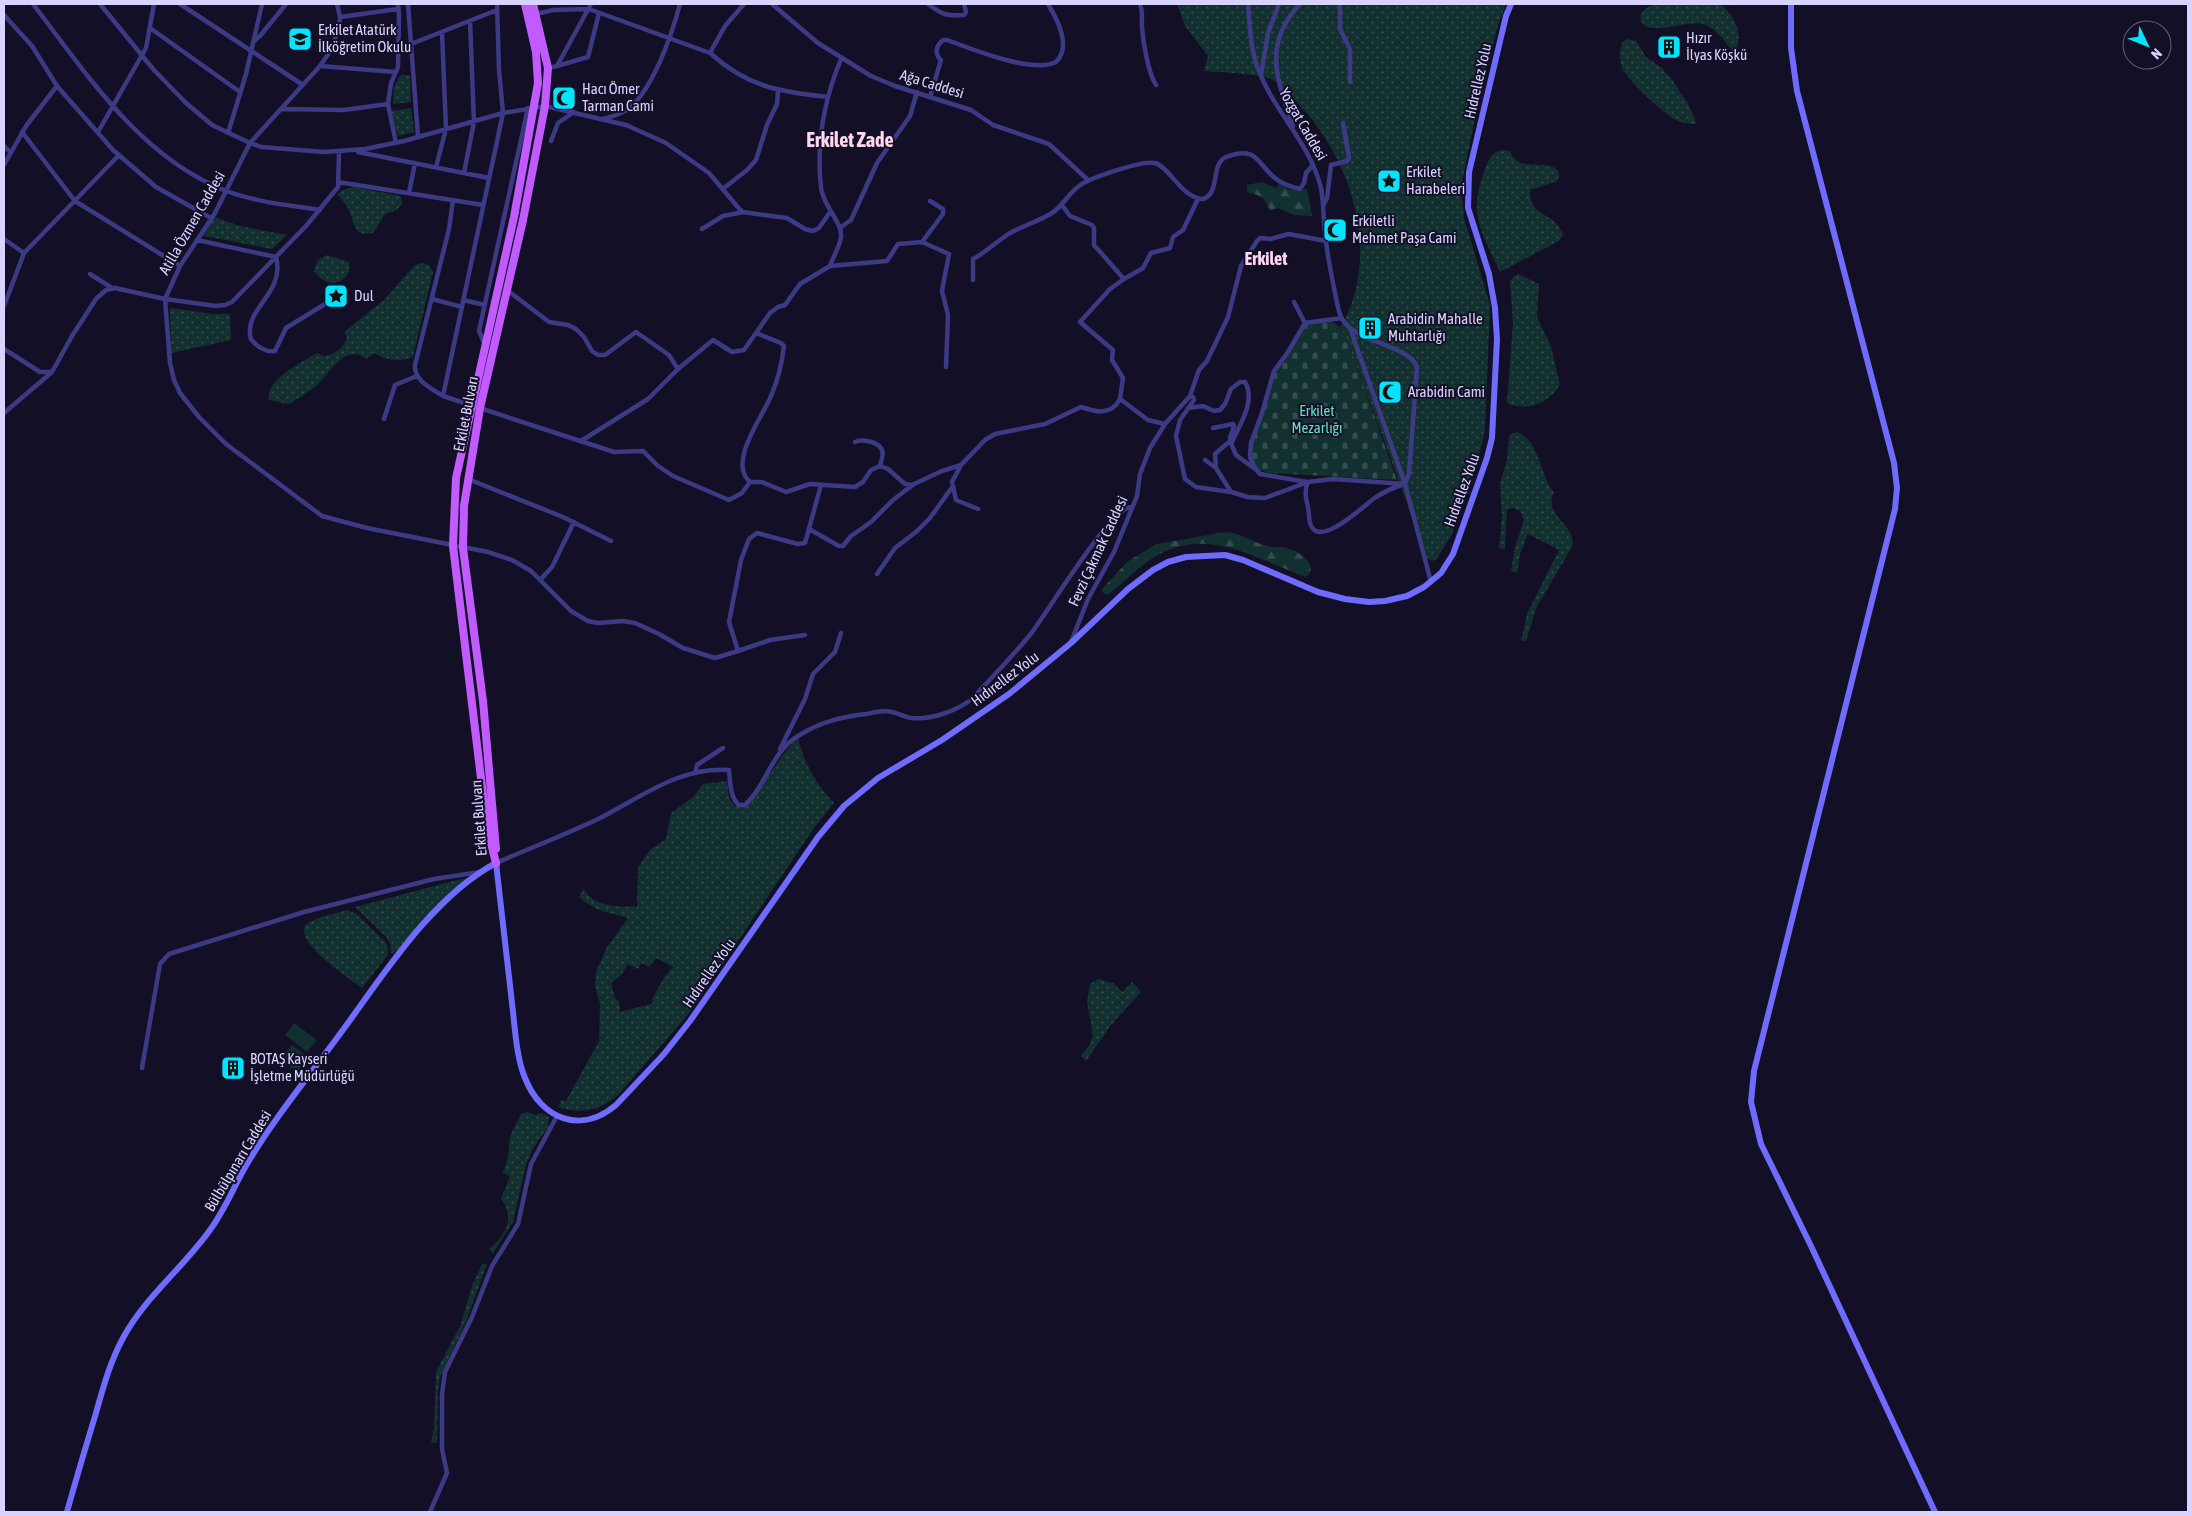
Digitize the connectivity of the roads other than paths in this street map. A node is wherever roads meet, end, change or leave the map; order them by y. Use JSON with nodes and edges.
{"nodes":[{"id":1,"x":33,"y":4,"type":"edge"},
{"id":2,"x":100,"y":4,"type":"edge"},
{"id":3,"x":154,"y":4,"type":"edge"},
{"id":4,"x":180,"y":4,"type":"edge"},
{"id":5,"x":262,"y":4,"type":"edge"},
{"id":6,"x":286,"y":4,"type":"edge"},
{"id":7,"x":338,"y":4,"type":"edge"},
{"id":8,"x":408,"y":4,"type":"edge"},
{"id":9,"x":497,"y":4,"type":"edge"},
{"id":10,"x":525,"y":4,"type":"edge"},
{"id":11,"x":533,"y":4,"type":"edge"},
{"id":12,"x":551,"y":4,"type":"edge"},
{"id":13,"x":591,"y":4,"type":"edge"},
{"id":14,"x":680,"y":4,"type":"edge"},
{"id":15,"x":744,"y":4,"type":"edge"},
{"id":16,"x":772,"y":4,"type":"edge"},
{"id":17,"x":928,"y":4,"type":"edge"},
{"id":18,"x":964,"y":4,"type":"edge"},
{"id":19,"x":1048,"y":4,"type":"edge"},
{"id":20,"x":1140,"y":4,"type":"edge"},
{"id":21,"x":1248,"y":4,"type":"edge"},
{"id":22,"x":1278,"y":4,"type":"edge"},
{"id":23,"x":1300,"y":4,"type":"edge"},
{"id":24,"x":1340,"y":4,"type":"edge"},
{"id":25,"x":1511,"y":4,"type":"edge"},
{"id":26,"x":1791,"y":4,"type":"edge"},
{"id":27,"x":398,"y":6,"type":"edge"},
{"id":28,"x":589,"y":9,"type":"junction"},
{"id":29,"x":497,"y":10,"type":"junction"},
{"id":30,"x":553,"y":10,"type":"junction"},
{"id":31,"x":599,"y":13,"type":"junction"},
{"id":32,"x":536,"y":14,"type":"junction"},
{"id":33,"x":4,"y":15,"type":"edge"},
{"id":34,"x":340,"y":17,"type":"junction"},
{"id":35,"x":470,"y":21,"type":"junction"},
{"id":36,"x":150,"y":28,"type":"junction"},
{"id":37,"x":442,"y":32,"type":"junction"},
{"id":38,"x":669,"y":37,"type":"junction"},
{"id":39,"x":399,"y":39,"type":"junction"},
{"id":40,"x":254,"y":40,"type":"junction"},
{"id":41,"x":411,"y":41,"type":"junction"},
{"id":42,"x":251,"y":51,"type":"junction"},
{"id":43,"x":710,"y":52,"type":"junction"},
{"id":44,"x":142,"y":56,"type":"junction"},
{"id":45,"x":841,"y":59,"type":"junction"},
{"id":46,"x":320,"y":66,"type":"junction"},
{"id":47,"x":557,"y":66,"type":"junction"},
{"id":48,"x":548,"y":68,"type":"junction"},
{"id":49,"x":395,"y":72,"type":"junction"},
{"id":50,"x":1261,"y":76,"type":"junction"},
{"id":51,"x":1350,"y":82,"type":"dead end"},
{"id":52,"x":303,"y":85,"type":"junction"},
{"id":53,"x":1156,"y":85,"type":"dead end"},
{"id":54,"x":57,"y":86,"type":"junction"},
{"id":55,"x":778,"y":91,"type":"junction"},
{"id":56,"x":240,"y":92,"type":"junction"},
{"id":57,"x":917,"y":92,"type":"junction"},
{"id":58,"x":930,"y":96,"type":"junction"},
{"id":59,"x":828,"y":98,"type":"junction"},
{"id":60,"x":388,"y":104,"type":"junction"},
{"id":61,"x":113,"y":106,"type":"junction"},
{"id":62,"x":545,"y":106,"type":"junction"},
{"id":63,"x":531,"y":108,"type":"junction"},
{"id":64,"x":281,"y":109,"type":"junction"},
{"id":65,"x":574,"y":112,"type":"junction"},
{"id":66,"x":503,"y":113,"type":"junction"},
{"id":67,"x":602,"y":119,"type":"junction"},
{"id":68,"x":474,"y":122,"type":"junction"},
{"id":69,"x":1343,"y":123,"type":"dead end"},
{"id":70,"x":446,"y":129,"type":"junction"},
{"id":71,"x":22,"y":132,"type":"junction"},
{"id":72,"x":98,"y":132,"type":"junction"},
{"id":73,"x":1296,"y":132,"type":"junction"},
{"id":74,"x":228,"y":133,"type":"junction"},
{"id":75,"x":418,"y":137,"type":"junction"},
{"id":76,"x":552,"y":141,"type":"dead end"},
{"id":77,"x":250,"y":143,"type":"junction"},
{"id":78,"x":396,"y":144,"type":"junction"},
{"id":79,"x":4,"y":146,"type":"edge"},
{"id":80,"x":352,"y":151,"type":"junction"},
{"id":81,"x":10,"y":152,"type":"junction"},
{"id":82,"x":339,"y":152,"type":"junction"},
{"id":83,"x":119,"y":156,"type":"junction"},
{"id":84,"x":4,"y":162,"type":"edge"},
{"id":85,"x":415,"y":163,"type":"junction"},
{"id":86,"x":1313,"y":166,"type":"junction"},
{"id":87,"x":436,"y":168,"type":"junction"},
{"id":88,"x":464,"y":173,"type":"junction"},
{"id":89,"x":489,"y":178,"type":"junction"},
{"id":90,"x":1088,"y":180,"type":"junction"},
{"id":91,"x":338,"y":182,"type":"junction"},
{"id":92,"x":724,"y":188,"type":"junction"},
{"id":93,"x":226,"y":190,"type":"junction"},
{"id":94,"x":409,"y":193,"type":"junction"},
{"id":95,"x":1198,"y":199,"type":"junction"},
{"id":96,"x":453,"y":200,"type":"junction"},
{"id":97,"x":930,"y":200,"type":"dead end"},
{"id":98,"x":75,"y":201,"type":"junction"},
{"id":99,"x":1324,"y":204,"type":"junction"},
{"id":100,"x":483,"y":205,"type":"junction"},
{"id":101,"x":1062,"y":205,"type":"junction"},
{"id":102,"x":320,"y":210,"type":"junction"},
{"id":103,"x":744,"y":212,"type":"junction"},
{"id":104,"x":830,"y":212,"type":"junction"},
{"id":105,"x":211,"y":218,"type":"junction"},
{"id":106,"x":841,"y":227,"type":"junction"},
{"id":107,"x":702,"y":229,"type":"dead end"},
{"id":108,"x":4,"y":239,"type":"edge"},
{"id":109,"x":197,"y":240,"type":"junction"},
{"id":110,"x":1326,"y":241,"type":"junction"},
{"id":111,"x":922,"y":242,"type":"junction"},
{"id":112,"x":24,"y":253,"type":"junction"},
{"id":113,"x":276,"y":257,"type":"junction"},
{"id":114,"x":180,"y":266,"type":"junction"},
{"id":115,"x":830,"y":266,"type":"junction"},
{"id":116,"x":90,"y":274,"type":"dead end"},
{"id":117,"x":1124,"y":279,"type":"junction"},
{"id":118,"x":973,"y":280,"type":"dead end"},
{"id":119,"x":112,"y":288,"type":"junction"},
{"id":120,"x":507,"y":290,"type":"junction"},
{"id":121,"x":164,"y":298,"type":"junction"},
{"id":122,"x":432,"y":299,"type":"junction"},
{"id":123,"x":463,"y":300,"type":"junction"},
{"id":124,"x":1294,"y":302,"type":"dead end"},
{"id":125,"x":325,"y":304,"type":"dead end"},
{"id":126,"x":484,"y":305,"type":"junction"},
{"id":127,"x":4,"y":306,"type":"edge"},
{"id":128,"x":462,"y":307,"type":"junction"},
{"id":129,"x":1342,"y":318,"type":"junction"},
{"id":130,"x":1305,"y":323,"type":"junction"},
{"id":131,"x":1350,"y":328,"type":"junction"},
{"id":132,"x":756,"y":333,"type":"junction"},
{"id":133,"x":486,"y":345,"type":"junction"},
{"id":134,"x":4,"y":349,"type":"edge"},
{"id":135,"x":946,"y":367,"type":"dead end"},
{"id":136,"x":678,"y":368,"type":"junction"},
{"id":137,"x":52,"y":372,"type":"junction"},
{"id":138,"x":417,"y":376,"type":"junction"},
{"id":139,"x":443,"y":396,"type":"junction"},
{"id":140,"x":1190,"y":396,"type":"junction"},
{"id":141,"x":1120,"y":399,"type":"junction"},
{"id":142,"x":476,"y":407,"type":"junction"},
{"id":143,"x":1188,"y":408,"type":"junction"},
{"id":144,"x":4,"y":413,"type":"edge"},
{"id":145,"x":384,"y":419,"type":"dead end"},
{"id":146,"x":1165,"y":424,"type":"junction"},
{"id":147,"x":1213,"y":428,"type":"dead end"},
{"id":148,"x":581,"y":441,"type":"junction"},
{"id":149,"x":1230,"y":441,"type":"junction"},
{"id":150,"x":855,"y":442,"type":"dead end"},
{"id":151,"x":1205,"y":460,"type":"dead end"},
{"id":152,"x":961,"y":465,"type":"junction"},
{"id":153,"x":880,"y":466,"type":"junction"},
{"id":154,"x":1216,"y":468,"type":"junction"},
{"id":155,"x":1258,"y":472,"type":"junction"},
{"id":156,"x":467,"y":479,"type":"junction"},
{"id":157,"x":750,"y":482,"type":"junction"},
{"id":158,"x":1308,"y":482,"type":"junction"},
{"id":159,"x":914,"y":484,"type":"junction"},
{"id":160,"x":1405,"y":484,"type":"junction"},
{"id":161,"x":821,"y":485,"type":"junction"},
{"id":162,"x":953,"y":486,"type":"junction"},
{"id":163,"x":1231,"y":492,"type":"junction"},
{"id":164,"x":1132,"y":507,"type":"junction"},
{"id":165,"x":978,"y":509,"type":"dead end"},
{"id":166,"x":574,"y":522,"type":"junction"},
{"id":167,"x":809,"y":529,"type":"junction"},
{"id":168,"x":611,"y":540,"type":"dead end"},
{"id":169,"x":453,"y":546,"type":"junction"},
{"id":170,"x":463,"y":548,"type":"junction"},
{"id":171,"x":876,"y":574,"type":"dead end"},
{"id":172,"x":540,"y":580,"type":"junction"},
{"id":173,"x":1431,"y":582,"type":"junction"},
{"id":174,"x":841,"y":633,"type":"dead end"},
{"id":175,"x":805,"y":635,"type":"dead end"},
{"id":176,"x":1071,"y":643,"type":"junction"},
{"id":177,"x":738,"y":651,"type":"junction"},
{"id":178,"x":723,"y":748,"type":"dead end"},
{"id":179,"x":778,"y":754,"type":"junction"},
{"id":180,"x":694,"y":773,"type":"junction"},
{"id":181,"x":496,"y":863,"type":"junction"},
{"id":182,"x":480,"y":872,"type":"junction"},
{"id":183,"x":142,"y":1068,"type":"dead end"},
{"id":184,"x":557,"y":1116,"type":"junction"},
{"id":185,"x":66,"y":1512,"type":"edge"},
{"id":186,"x":430,"y":1512,"type":"edge"},
{"id":187,"x":1935,"y":1512,"type":"edge"}],
"edges":[{"from":1,"to":61,"type":"street"},
{"from":2,"to":44,"type":"street"},
{"from":3,"to":36,"type":"street"},
{"from":4,"to":42,"type":"street"},
{"from":5,"to":40,"type":"street"},
{"from":6,"to":40,"type":"street"},
{"from":7,"to":34,"type":"street","name":"Atilla Özmen Caddesi"},
{"from":8,"to":41,"type":"street"},
{"from":9,"to":29,"type":"street"},
{"from":10,"to":63,"type":"main road","name":"Erkilet Bulvarı"},
{"from":11,"to":32,"type":"main road","name":"Erkilet Bulvarı"},
{"from":12,"to":30,"type":"street"},
{"from":13,"to":28,"type":"street"},
{"from":14,"to":38,"type":"street"},
{"from":15,"to":43,"type":"street"},
{"from":16,"to":45,"type":"street","name":"Ağa Caddesi"},
{"from":17,"to":18,"type":"street"},
{"from":19,"to":58,"type":"street"},
{"from":20,"to":53,"type":"street"},
{"from":21,"to":50,"type":"street","name":"Yozgat Caddesi"},
{"from":22,"to":50,"type":"street"},
{"from":23,"to":73,"type":"street"},
{"from":24,"to":51,"type":"street"},
{"from":25,"to":173,"type":"street","name":"Hıdrellez Yolu"},
{"from":26,"to":187,"type":"street"},
{"from":27,"to":34,"type":"street"},
{"from":27,"to":39,"type":"street"},
{"from":28,"to":30,"type":"street"},
{"from":28,"to":31,"type":"street"},
{"from":28,"to":47,"type":"street"},
{"from":29,"to":35,"type":"street"},
{"from":29,"to":66,"type":"street"},
{"from":30,"to":32,"type":"street"},
{"from":31,"to":38,"type":"street"},
{"from":31,"to":47,"type":"street"},
{"from":32,"to":48,"type":"main road","name":"Erkilet Bulvarı"},
{"from":33,"to":54,"type":"street"},
{"from":34,"to":46,"type":"street","name":"Atilla Özmen Caddesi"},
{"from":35,"to":37,"type":"street"},
{"from":35,"to":68,"type":"street"},
{"from":36,"to":44,"type":"street"},
{"from":36,"to":56,"type":"street"},
{"from":37,"to":41,"type":"street"},
{"from":37,"to":70,"type":"street"},
{"from":38,"to":43,"type":"street"},
{"from":38,"to":67,"type":"street"},
{"from":39,"to":41,"type":"street"},
{"from":39,"to":49,"type":"street"},
{"from":40,"to":42,"type":"street"},
{"from":41,"to":75,"type":"street"},
{"from":42,"to":52,"type":"street"},
{"from":42,"to":56,"type":"street"},
{"from":43,"to":55,"type":"street"},
{"from":44,"to":61,"type":"street"},
{"from":44,"to":74,"type":"street"},
{"from":45,"to":57,"type":"street","name":"Ağa Caddesi"},
{"from":45,"to":59,"type":"street"},
{"from":46,"to":49,"type":"street"},
{"from":46,"to":52,"type":"street","name":"Atilla Özmen Caddesi"},
{"from":47,"to":48,"type":"street"},
{"from":48,"to":62,"type":"main road","name":"Erkilet Bulvarı"},
{"from":49,"to":60,"type":"street"},
{"from":50,"to":73,"type":"street","name":"Yozgat Caddesi"},
{"from":52,"to":64,"type":"street","name":"Atilla Özmen Caddesi"},
{"from":54,"to":71,"type":"street"},
{"from":54,"to":72,"type":"street"},
{"from":55,"to":59,"type":"street"},
{"from":55,"to":92,"type":"street"},
{"from":56,"to":74,"type":"street"},
{"from":57,"to":58,"type":"street","name":"Ağa Caddesi"},
{"from":57,"to":106,"type":"street"},
{"from":58,"to":90,"type":"street","name":"Ağa Caddesi"},
{"from":59,"to":104,"type":"street"},
{"from":60,"to":64,"type":"street"},
{"from":60,"to":78,"type":"street"},
{"from":61,"to":72,"type":"street"},
{"from":61,"to":93,"type":"street"},
{"from":62,"to":63,"type":"street"},
{"from":62,"to":65,"type":"street"},
{"from":62,"to":120,"type":"main road","name":"Erkilet Bulvarı"},
{"from":63,"to":66,"type":"street"},
{"from":63,"to":126,"type":"street"},
{"from":63,"to":133,"type":"main road","name":"Erkilet Bulvarı"},
{"from":64,"to":77,"type":"street","name":"Atilla Özmen Caddesi"},
{"from":65,"to":67,"type":"street"},
{"from":65,"to":76,"type":"street"},
{"from":66,"to":68,"type":"street"},
{"from":66,"to":89,"type":"street"},
{"from":67,"to":92,"type":"street"},
{"from":68,"to":70,"type":"street"},
{"from":68,"to":88,"type":"street"},
{"from":69,"to":99,"type":"street"},
{"from":70,"to":75,"type":"street"},
{"from":70,"to":87,"type":"street"},
{"from":71,"to":81,"type":"street"},
{"from":71,"to":98,"type":"street"},
{"from":72,"to":83,"type":"street"},
{"from":73,"to":86,"type":"street","name":"Yozgat Caddesi"},
{"from":74,"to":77,"type":"street"},
{"from":75,"to":78,"type":"street"},
{"from":77,"to":82,"type":"street"},
{"from":77,"to":93,"type":"street","name":"Atilla Özmen Caddesi"},
{"from":78,"to":80,"type":"street"},
{"from":79,"to":81,"type":"street"},
{"from":80,"to":82,"type":"street"},
{"from":80,"to":85,"type":"street"},
{"from":81,"to":84,"type":"street"},
{"from":82,"to":91,"type":"street"},
{"from":83,"to":98,"type":"street"},
{"from":83,"to":105,"type":"street"},
{"from":85,"to":87,"type":"street"},
{"from":85,"to":94,"type":"street"},
{"from":86,"to":95,"type":"street"},
{"from":86,"to":99,"type":"street","name":"Yozgat Caddesi"},
{"from":87,"to":88,"type":"street"},
{"from":88,"to":89,"type":"street"},
{"from":89,"to":100,"type":"street"},
{"from":90,"to":95,"type":"street"},
{"from":90,"to":101,"type":"street"},
{"from":91,"to":94,"type":"street"},
{"from":91,"to":102,"type":"street"},
{"from":92,"to":103,"type":"street"},
{"from":93,"to":102,"type":"street"},
{"from":93,"to":105,"type":"street","name":"Atilla Özmen Caddesi"},
{"from":94,"to":96,"type":"street"},
{"from":95,"to":117,"type":"street"},
{"from":96,"to":100,"type":"street"},
{"from":96,"to":122,"type":"street"},
{"from":97,"to":111,"type":"street"},
{"from":98,"to":112,"type":"street"},
{"from":98,"to":114,"type":"street"},
{"from":99,"to":110,"type":"street","name":"Yozgat Caddesi"},
{"from":100,"to":123,"type":"street"},
{"from":101,"to":117,"type":"street"},
{"from":101,"to":118,"type":"street"},
{"from":102,"to":113,"type":"street"},
{"from":103,"to":104,"type":"street"},
{"from":103,"to":107,"type":"street"},
{"from":104,"to":106,"type":"street"},
{"from":105,"to":109,"type":"street","name":"Atilla Özmen Caddesi"},
{"from":106,"to":115,"type":"street"},
{"from":108,"to":112,"type":"street"},
{"from":109,"to":113,"type":"street"},
{"from":109,"to":114,"type":"street","name":"Atilla Özmen Caddesi"},
{"from":110,"to":129,"type":"street","name":"Yozgat Caddesi"},
{"from":110,"to":140,"type":"street","name":"Fevzi Çakmak Caddesi"},
{"from":111,"to":115,"type":"street"},
{"from":111,"to":135,"type":"street"},
{"from":112,"to":127,"type":"street"},
{"from":113,"to":121,"type":"street"},
{"from":113,"to":125,"type":"street"},
{"from":114,"to":121,"type":"street","name":"Atilla Özmen Caddesi"},
{"from":115,"to":132,"type":"street"},
{"from":116,"to":119,"type":"street"},
{"from":117,"to":141,"type":"street"},
{"from":119,"to":121,"type":"street"},
{"from":119,"to":137,"type":"street"},
{"from":120,"to":136,"type":"street"},
{"from":120,"to":142,"type":"main road","name":"Erkilet Bulvarı"},
{"from":121,"to":169,"type":"street","name":"Atilla Özmen Caddesi"},
{"from":122,"to":128,"type":"street"},
{"from":122,"to":138,"type":"street"},
{"from":123,"to":126,"type":"street"},
{"from":123,"to":128,"type":"street"},
{"from":124,"to":130,"type":"street"},
{"from":126,"to":133,"type":"street"},
{"from":128,"to":139,"type":"street"},
{"from":129,"to":130,"type":"street"},
{"from":129,"to":131,"type":"street"},
{"from":130,"to":155,"type":"street"},
{"from":131,"to":160,"type":"street"},
{"from":131,"to":160,"type":"street"},
{"from":132,"to":136,"type":"street"},
{"from":132,"to":157,"type":"street"},
{"from":133,"to":142,"type":"main road","name":"Erkilet Bulvarı"},
{"from":134,"to":137,"type":"street"},
{"from":136,"to":148,"type":"street"},
{"from":137,"to":144,"type":"street"},
{"from":138,"to":139,"type":"street"},
{"from":138,"to":145,"type":"street"},
{"from":139,"to":142,"type":"street"},
{"from":140,"to":143,"type":"street"},
{"from":140,"to":146,"type":"street","name":"Fevzi Çakmak Caddesi"},
{"from":141,"to":146,"type":"street"},
{"from":141,"to":152,"type":"street"},
{"from":142,"to":148,"type":"street"},
{"from":142,"to":156,"type":"main road","name":"Erkilet Bulvarı"},
{"from":142,"to":169,"type":"main road","name":"Erkilet Bulvarı"},
{"from":143,"to":149,"type":"street"},
{"from":143,"to":163,"type":"street"},
{"from":146,"to":164,"type":"street","name":"Fevzi Çakmak Caddesi"},
{"from":147,"to":149,"type":"street"},
{"from":148,"to":157,"type":"street"},
{"from":149,"to":154,"type":"street"},
{"from":149,"to":155,"type":"street"},
{"from":150,"to":153,"type":"street"},
{"from":151,"to":154,"type":"street"},
{"from":152,"to":159,"type":"street"},
{"from":152,"to":162,"type":"street"},
{"from":153,"to":159,"type":"street"},
{"from":153,"to":161,"type":"street"},
{"from":154,"to":163,"type":"street"},
{"from":155,"to":158,"type":"street"},
{"from":156,"to":166,"type":"street"},
{"from":156,"to":170,"type":"main road","name":"Erkilet Bulvarı"},
{"from":157,"to":161,"type":"street"},
{"from":158,"to":160,"type":"street"},
{"from":158,"to":160,"type":"street"},
{"from":158,"to":163,"type":"street"},
{"from":159,"to":167,"type":"street"},
{"from":160,"to":173,"type":"street"},
{"from":161,"to":167,"type":"street"},
{"from":162,"to":165,"type":"street"},
{"from":162,"to":171,"type":"street"},
{"from":164,"to":176,"type":"street","name":"Fevzi Çakmak Caddesi"},
{"from":164,"to":179,"type":"street"},
{"from":166,"to":168,"type":"street"},
{"from":166,"to":172,"type":"street"},
{"from":167,"to":177,"type":"street"},
{"from":169,"to":170,"type":"street","name":"Atilla Özmen Caddesi"},
{"from":169,"to":181,"type":"main road","name":"Erkilet Bulvarı"},
{"from":170,"to":172,"type":"street","name":"Atilla Özmen Caddesi"},
{"from":170,"to":181,"type":"main road","name":"Erkilet Bulvarı"},
{"from":172,"to":177,"type":"street","name":"Atilla Özmen Caddesi"},
{"from":173,"to":176,"type":"street","name":"Hıdrellez Yolu"},
{"from":174,"to":179,"type":"street"},
{"from":175,"to":177,"type":"street","name":"Atilla Özmen Caddesi"},
{"from":176,"to":184,"type":"street","name":"Hıdırellez Yolu"},
{"from":178,"to":180,"type":"street"},
{"from":179,"to":180,"type":"street"},
{"from":180,"to":181,"type":"street"},
{"from":181,"to":182,"type":"street","name":"Bülbülpınarı Caddesi"},
{"from":181,"to":184,"type":"street"},
{"from":182,"to":183,"type":"street"},
{"from":182,"to":185,"type":"street","name":"Bülbülpınarı Caddesi"},
{"from":184,"to":186,"type":"street"}]}
